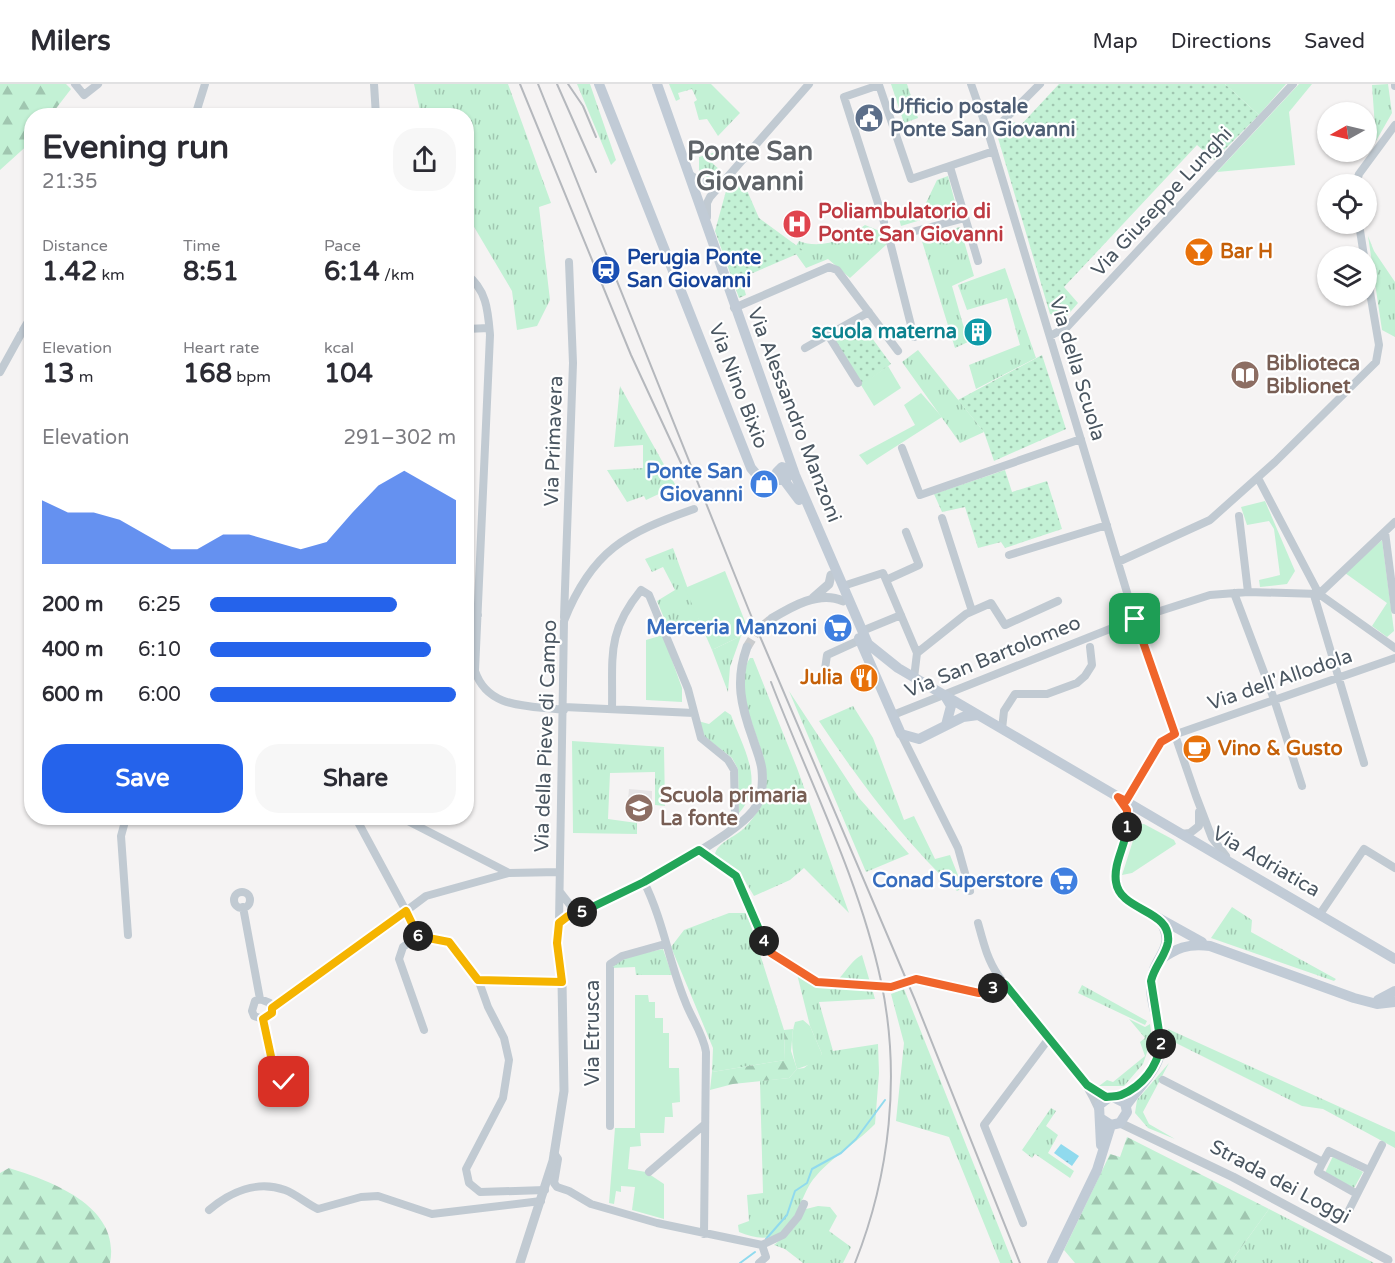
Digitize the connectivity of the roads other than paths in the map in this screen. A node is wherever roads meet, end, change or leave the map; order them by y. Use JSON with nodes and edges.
{"nodes":[{"id":1,"x":75,"y":84,"type":"edge"},
{"id":2,"x":98,"y":84,"type":"edge"},
{"id":3,"x":205,"y":84,"type":"edge"},
{"id":4,"x":374,"y":84,"type":"edge"},
{"id":5,"x":599,"y":84,"type":"edge"},
{"id":6,"x":657,"y":84,"type":"edge"},
{"id":7,"x":809,"y":84,"type":"edge"},
{"id":8,"x":971,"y":84,"type":"edge"},
{"id":9,"x":976,"y":84,"type":"edge"},
{"id":10,"x":1040,"y":84,"type":"edge"},
{"id":11,"x":1293,"y":84,"type":"edge"},
{"id":12,"x":198,"y":108,"type":"edge"},
{"id":13,"x":376,"y":108,"type":"edge"},
{"id":14,"x":1395,"y":125,"type":"edge"},
{"id":15,"x":988,"y":132,"type":"junction"},
{"id":16,"x":994,"y":151,"type":"junction"},
{"id":17,"x":950,"y":167,"type":"junction"},
{"id":18,"x":687,"y":171,"type":"junction"},
{"id":19,"x":1359,"y":174,"type":"edge"},
{"id":20,"x":724,"y":181,"type":"junction"},
{"id":21,"x":965,"y":218,"type":"junction"},
{"id":22,"x":884,"y":222,"type":"dead end"},
{"id":23,"x":713,"y":248,"type":"junction"},
{"id":24,"x":978,"y":261,"type":"dead end"},
{"id":25,"x":569,"y":262,"type":"dead end"},
{"id":26,"x":474,"y":280,"type":"edge"},
{"id":27,"x":1372,"y":306,"type":"edge"},
{"id":28,"x":734,"y":308,"type":"junction"},
{"id":29,"x":869,"y":312,"type":"junction"},
{"id":30,"x":489,"y":328,"type":"junction"},
{"id":31,"x":24,"y":329,"type":"edge"},
{"id":32,"x":474,"y":329,"type":"edge"},
{"id":33,"x":24,"y":332,"type":"edge"},
{"id":34,"x":21,"y":334,"type":"junction"},
{"id":35,"x":828,"y":335,"type":"junction"},
{"id":36,"x":1050,"y":336,"type":"junction"},
{"id":37,"x":914,"y":337,"type":"dead end"},
{"id":38,"x":805,"y":348,"type":"dead end"},
{"id":39,"x":898,"y":351,"type":"dead end"},
{"id":40,"x":0,"y":372,"type":"edge"},
{"id":41,"x":858,"y":383,"type":"dead end"},
{"id":42,"x":1081,"y":439,"type":"junction"},
{"id":43,"x":783,"y":446,"type":"junction"},
{"id":44,"x":902,"y":448,"type":"dead end"},
{"id":45,"x":785,"y":475,"type":"junction"},
{"id":46,"x":1258,"y":478,"type":"junction"},
{"id":47,"x":802,"y":491,"type":"junction"},
{"id":48,"x":694,"y":509,"type":"dead end"},
{"id":49,"x":1239,"y":516,"type":"dead end"},
{"id":50,"x":942,"y":519,"type":"dead end"},
{"id":51,"x":1395,"y":522,"type":"edge"},
{"id":52,"x":1107,"y":525,"type":"junction"},
{"id":53,"x":906,"y":531,"type":"dead end"},
{"id":54,"x":1385,"y":532,"type":"junction"},
{"id":55,"x":1009,"y":555,"type":"dead end"},
{"id":56,"x":1118,"y":562,"type":"junction"},
{"id":57,"x":831,"y":575,"type":"junction"},
{"id":58,"x":884,"y":576,"type":"junction"},
{"id":59,"x":843,"y":586,"type":"junction"},
{"id":60,"x":1248,"y":591,"type":"junction"},
{"id":61,"x":1234,"y":592,"type":"junction"},
{"id":62,"x":1317,"y":595,"type":"junction"},
{"id":63,"x":810,"y":600,"type":"junction"},
{"id":64,"x":1058,"y":601,"type":"dead end"},
{"id":65,"x":843,"y":602,"type":"junction"},
{"id":66,"x":1395,"y":610,"type":"edge"},
{"id":67,"x":972,"y":611,"type":"junction"},
{"id":68,"x":474,"y":615,"type":"edge"},
{"id":69,"x":478,"y":615,"type":"junction"},
{"id":70,"x":901,"y":615,"type":"junction"},
{"id":71,"x":771,"y":619,"type":"tunnel mouth"},
{"id":72,"x":1135,"y":619,"type":"junction"},
{"id":73,"x":564,"y":621,"type":"junction"},
{"id":74,"x":861,"y":636,"type":"junction"},
{"id":75,"x":747,"y":647,"type":"tunnel mouth"},
{"id":76,"x":1090,"y":647,"type":"dead end"},
{"id":77,"x":1395,"y":648,"type":"edge"},
{"id":78,"x":917,"y":653,"type":"junction"},
{"id":79,"x":1395,"y":658,"type":"edge"},
{"id":80,"x":897,"y":668,"type":"junction"},
{"id":81,"x":825,"y":669,"type":"dead end"},
{"id":82,"x":914,"y":678,"type":"junction"},
{"id":83,"x":1337,"y":679,"type":"junction"},
{"id":84,"x":878,"y":682,"type":"junction"},
{"id":85,"x":944,"y":695,"type":"junction"},
{"id":86,"x":1274,"y":699,"type":"junction"},
{"id":87,"x":564,"y":708,"type":"junction"},
{"id":88,"x":612,"y":709,"type":"junction"},
{"id":89,"x":694,"y":713,"type":"junction"},
{"id":90,"x":893,"y":715,"type":"junction"},
{"id":91,"x":978,"y":715,"type":"junction"},
{"id":92,"x":946,"y":726,"type":"junction"},
{"id":93,"x":1002,"y":729,"type":"junction"},
{"id":94,"x":901,"y":734,"type":"junction"},
{"id":95,"x":1175,"y":734,"type":"junction"},
{"id":96,"x":919,"y":740,"type":"junction"},
{"id":97,"x":912,"y":752,"type":"junction"},
{"id":98,"x":1364,"y":763,"type":"dead end"},
{"id":99,"x":1302,"y":786,"type":"dead end"},
{"id":100,"x":1196,"y":796,"type":"junction"},
{"id":101,"x":1122,"y":799,"type":"junction"},
{"id":102,"x":735,"y":813,"type":"dead end"},
{"id":103,"x":1158,"y":820,"type":"junction"},
{"id":104,"x":124,"y":825,"type":"edge"},
{"id":105,"x":360,"y":825,"type":"edge"},
{"id":106,"x":415,"y":825,"type":"edge"},
{"id":107,"x":1127,"y":832,"type":"junction"},
{"id":108,"x":1181,"y":834,"type":"junction"},
{"id":109,"x":699,"y":850,"type":"junction"},
{"id":110,"x":1395,"y":868,"type":"edge"},
{"id":111,"x":1243,"y":871,"type":"junction"},
{"id":112,"x":559,"y":872,"type":"junction"},
{"id":113,"x":508,"y":873,"type":"junction"},
{"id":114,"x":644,"y":882,"type":"junction"},
{"id":115,"x":559,"y":891,"type":"junction"},
{"id":116,"x":970,"y":891,"type":"dead end"},
{"id":117,"x":243,"y":907,"type":"dead end"},
{"id":118,"x":406,"y":911,"type":"junction"},
{"id":119,"x":585,"y":911,"type":"junction"},
{"id":120,"x":1320,"y":914,"type":"junction"},
{"id":121,"x":1159,"y":919,"type":"junction"},
{"id":122,"x":559,"y":923,"type":"junction"},
{"id":123,"x":978,"y":923,"type":"dead end"},
{"id":124,"x":128,"y":935,"type":"dead end"},
{"id":125,"x":418,"y":936,"type":"junction"},
{"id":126,"x":665,"y":944,"type":"junction"},
{"id":127,"x":1210,"y":946,"type":"junction"},
{"id":128,"x":1394,"y":959,"type":"edge"},
{"id":129,"x":1158,"y":961,"type":"junction"},
{"id":130,"x":478,"y":980,"type":"junction"},
{"id":131,"x":562,"y":982,"type":"junction"},
{"id":132,"x":1005,"y":984,"type":"junction"},
{"id":133,"x":1395,"y":991,"type":"edge"},
{"id":134,"x":260,"y":999,"type":"junction"},
{"id":135,"x":1369,"y":1002,"type":"junction"},
{"id":136,"x":1395,"y":1002,"type":"edge"},
{"id":137,"x":272,"y":1008,"type":"junction"},
{"id":138,"x":263,"y":1019,"type":"junction"},
{"id":139,"x":424,"y":1030,"type":"dead end"},
{"id":140,"x":1050,"y":1037,"type":"junction"},
{"id":141,"x":275,"y":1075,"type":"dead end"},
{"id":142,"x":1144,"y":1080,"type":"junction"},
{"id":143,"x":1163,"y":1080,"type":"dead end"},
{"id":144,"x":1087,"y":1085,"type":"junction"},
{"id":145,"x":1111,"y":1097,"type":"junction"},
{"id":146,"x":1126,"y":1109,"type":"junction"},
{"id":147,"x":1099,"y":1113,"type":"junction"},
{"id":148,"x":705,"y":1124,"type":"junction"},
{"id":149,"x":1115,"y":1124,"type":"junction"},
{"id":150,"x":610,"y":1126,"type":"dead end"},
{"id":151,"x":1152,"y":1140,"type":"junction"},
{"id":152,"x":1382,"y":1145,"type":"dead end"},
{"id":153,"x":554,"y":1153,"type":"junction"},
{"id":154,"x":1101,"y":1158,"type":"junction"},
{"id":155,"x":1323,"y":1162,"type":"junction"},
{"id":156,"x":1369,"y":1170,"type":"junction"},
{"id":157,"x":649,"y":1172,"type":"dead end"},
{"id":158,"x":545,"y":1190,"type":"junction"},
{"id":159,"x":1357,"y":1194,"type":"junction"},
{"id":160,"x":541,"y":1201,"type":"junction"},
{"id":161,"x":804,"y":1204,"type":"dead end"},
{"id":162,"x":210,"y":1210,"type":"dead end"},
{"id":163,"x":1344,"y":1220,"type":"dead end"},
{"id":164,"x":1023,"y":1223,"type":"dead end"},
{"id":165,"x":704,"y":1234,"type":"junction"},
{"id":166,"x":762,"y":1245,"type":"junction"},
{"id":167,"x":1388,"y":1260,"type":"dead end"},
{"id":168,"x":520,"y":1263,"type":"edge"},
{"id":169,"x":759,"y":1263,"type":"edge"},
{"id":170,"x":1052,"y":1263,"type":"edge"}],
"edges":[{"from":1,"to":2,"type":"street"},
{"from":3,"to":12,"type":"street"},
{"from":4,"to":13,"type":"street"},
{"from":5,"to":45,"type":"main road","name":"Via Nino Bixio"},
{"from":6,"to":18,"type":"main road","name":"Via Alessandro Manzoni"},
{"from":7,"to":20,"type":"street"},
{"from":8,"to":15,"type":"street","name":"Via della Scuola"},
{"from":9,"to":15,"type":"street","name":"Via della Scuola"},
{"from":10,"to":15,"type":"street"},
{"from":11,"to":36,"type":"street","name":"Via Giuseppe Lunghi"},
{"from":14,"to":19,"type":"street"},
{"from":15,"to":16,"type":"street","name":"Via della Scuola"},
{"from":16,"to":17,"type":"street"},
{"from":16,"to":36,"type":"street","name":"Via della Scuola"},
{"from":17,"to":21,"type":"street"},
{"from":17,"to":22,"type":"street"},
{"from":18,"to":20,"type":"street"},
{"from":18,"to":23,"type":"main road","name":"Via Alessandro Manzoni"},
{"from":20,"to":23,"type":"street"},
{"from":21,"to":24,"type":"street"},
{"from":21,"to":37,"type":"street"},
{"from":23,"to":28,"type":"main road","name":"Via Alessandro Manzoni"},
{"from":25,"to":73,"type":"street","name":"Via Primavera"},
{"from":26,"to":30,"type":"street"},
{"from":27,"to":46,"type":"street"},
{"from":28,"to":29,"type":"street"},
{"from":28,"to":43,"type":"main road","name":"Via Alessandro Manzoni"},
{"from":29,"to":35,"type":"street"},
{"from":29,"to":39,"type":"street"},
{"from":30,"to":32,"type":"street"},
{"from":30,"to":69,"type":"street"},
{"from":31,"to":34,"type":"street"},
{"from":33,"to":34,"type":"street"},
{"from":34,"to":40,"type":"street"},
{"from":35,"to":38,"type":"street"},
{"from":35,"to":41,"type":"street"},
{"from":36,"to":42,"type":"street","name":"Via della Scuola"},
{"from":42,"to":44,"type":"street"},
{"from":42,"to":52,"type":"street","name":"Via della Scuola"},
{"from":43,"to":45,"type":"main road"},
{"from":43,"to":47,"type":"main road","name":"Via Alessandro Manzoni"},
{"from":45,"to":47,"type":"main road"},
{"from":45,"to":57,"type":"main road","name":"Via Alessandro Manzoni"},
{"from":46,"to":56,"type":"street"},
{"from":46,"to":62,"type":"street"},
{"from":47,"to":59,"type":"main road","name":"Via Alessandro Manzoni"},
{"from":48,"to":73,"type":"street","name":"Via della Pieve di Campo"},
{"from":49,"to":60,"type":"street"},
{"from":50,"to":67,"type":"street"},
{"from":51,"to":54,"type":"street"},
{"from":52,"to":55,"type":"street"},
{"from":52,"to":56,"type":"street","name":"Via della Scuola"},
{"from":53,"to":58,"type":"street"},
{"from":54,"to":62,"type":"street"},
{"from":54,"to":66,"type":"street"},
{"from":56,"to":72,"type":"street","name":"Via della Scuola"},
{"from":57,"to":63,"type":"street"},
{"from":57,"to":65,"type":"main road","name":"Via Alessandro Manzoni"},
{"from":58,"to":59,"type":"street"},
{"from":58,"to":70,"type":"street"},
{"from":59,"to":74,"type":"main road","name":"Via Alessandro Manzoni"},
{"from":60,"to":61,"type":"street","name":"Via San Bartolomeo"},
{"from":60,"to":62,"type":"street","name":"Via San Bartolomeo"},
{"from":61,"to":72,"type":"street","name":"Via San Bartolomeo"},
{"from":61,"to":86,"type":"street"},
{"from":62,"to":77,"type":"street"},
{"from":62,"to":83,"type":"street"},
{"from":63,"to":65,"type":"street"},
{"from":63,"to":71,"type":"street"},
{"from":64,"to":67,"type":"street"},
{"from":65,"to":74,"type":"main road","name":"Via Alessandro Manzoni"},
{"from":67,"to":78,"type":"street"},
{"from":68,"to":69,"type":"street"},
{"from":69,"to":87,"type":"street"},
{"from":70,"to":74,"type":"street"},
{"from":70,"to":78,"type":"street"},
{"from":72,"to":85,"type":"street","name":"Via San Bartolomeo"},
{"from":72,"to":95,"type":"street","name":"Via della Scuola"},
{"from":73,"to":87,"type":"street","name":"Via della Pieve di Campo"},
{"from":74,"to":80,"type":"main road","name":"Via Alessandro Manzoni"},
{"from":74,"to":81,"type":"street"},
{"from":74,"to":84,"type":"main road","name":"Via Alessandro Manzoni"},
{"from":75,"to":109,"type":"street"},
{"from":76,"to":93,"type":"street"},
{"from":78,"to":82,"type":"street"},
{"from":79,"to":83,"type":"street","name":"Via dell'Allodola"},
{"from":80,"to":82,"type":"main road","name":"Via Adriatica"},
{"from":80,"to":84,"type":"main road"},
{"from":82,"to":85,"type":"main road","name":"Via Adriatica"},
{"from":83,"to":86,"type":"street","name":"Via dell'Allodola"},
{"from":83,"to":98,"type":"street"},
{"from":84,"to":90,"type":"main road","name":"Via Alessandro Manzoni"},
{"from":85,"to":90,"type":"street","name":"Via San Bartolomeo"},
{"from":85,"to":91,"type":"main road","name":"Via Adriatica"},
{"from":85,"to":92,"type":"main road"},
{"from":86,"to":95,"type":"street","name":"Via dell'Allodola"},
{"from":86,"to":99,"type":"street"},
{"from":87,"to":88,"type":"street"},
{"from":87,"to":112,"type":"street","name":"Via della Pieve di Campo"},
{"from":88,"to":89,"type":"street"},
{"from":88,"to":89,"type":"street"},
{"from":89,"to":102,"type":"street"},
{"from":90,"to":94,"type":"main road","name":"Via Alessandro Manzoni"},
{"from":91,"to":92,"type":"main road"},
{"from":91,"to":93,"type":"main road","name":"Via Adriatica"},
{"from":92,"to":96,"type":"main road"},
{"from":93,"to":101,"type":"main road","name":"Via Adriatica"},
{"from":94,"to":96,"type":"main road"},
{"from":94,"to":97,"type":"street","name":"Via Alessandro Manzoni"},
{"from":95,"to":100,"type":"street","name":"Via della Scuola"},
{"from":95,"to":101,"type":"street"},
{"from":96,"to":97,"type":"street"},
{"from":97,"to":116,"type":"street","name":"Via Alessandro Manzoni"},
{"from":100,"to":108,"type":"street"},
{"from":100,"to":111,"type":"street"},
{"from":101,"to":103,"type":"main road","name":"Via Adriatica"},
{"from":101,"to":107,"type":"main road"},
{"from":103,"to":107,"type":"main road"},
{"from":103,"to":108,"type":"main road","name":"Via Adriatica"},
{"from":104,"to":124,"type":"street"},
{"from":105,"to":118,"type":"street"},
{"from":106,"to":113,"type":"street"},
{"from":107,"to":121,"type":"main road"},
{"from":108,"to":111,"type":"main road","name":"Via Adriatica"},
{"from":109,"to":114,"type":"street"},
{"from":109,"to":132,"type":"street"},
{"from":110,"to":120,"type":"street"},
{"from":111,"to":120,"type":"main road","name":"Via Adriatica"},
{"from":112,"to":113,"type":"street"},
{"from":112,"to":115,"type":"street","name":"Via della Pieve di Campo"},
{"from":113,"to":118,"type":"street"},
{"from":114,"to":119,"type":"street"},
{"from":114,"to":126,"type":"street"},
{"from":115,"to":119,"type":"street"},
{"from":115,"to":122,"type":"street","name":"Via della Pieve di Campo"},
{"from":117,"to":134,"type":"street"},
{"from":118,"to":125,"type":"street"},
{"from":118,"to":137,"type":"street"},
{"from":119,"to":122,"type":"street"},
{"from":120,"to":128,"type":"main road","name":"Via Adriatica"},
{"from":121,"to":127,"type":"main road"},
{"from":121,"to":129,"type":"main road"},
{"from":122,"to":131,"type":"street","name":"Via della Pieve di Campo"},
{"from":123,"to":132,"type":"street"},
{"from":125,"to":130,"type":"street"},
{"from":125,"to":139,"type":"street"},
{"from":126,"to":148,"type":"street"},
{"from":126,"to":150,"type":"street","name":"Via Etrusca"},
{"from":127,"to":129,"type":"main road"},
{"from":127,"to":135,"type":"main road"},
{"from":129,"to":142,"type":"main road"},
{"from":130,"to":131,"type":"street"},
{"from":130,"to":158,"type":"street"},
{"from":131,"to":153,"type":"street","name":"Via della Pieve di Campo"},
{"from":132,"to":140,"type":"street"},
{"from":133,"to":135,"type":"main road"},
{"from":134,"to":137,"type":"street"},
{"from":134,"to":138,"type":"street"},
{"from":135,"to":136,"type":"main road"},
{"from":137,"to":138,"type":"street"},
{"from":138,"to":141,"type":"street"},
{"from":140,"to":144,"type":"street"},
{"from":140,"to":164,"type":"street"},
{"from":142,"to":145,"type":"main road"},
{"from":142,"to":146,"type":"main road"},
{"from":143,"to":155,"type":"street"},
{"from":144,"to":145,"type":"street"},
{"from":144,"to":147,"type":"street"},
{"from":145,"to":146,"type":"main road"},
{"from":145,"to":147,"type":"main road"},
{"from":146,"to":149,"type":"main road"},
{"from":146,"to":151,"type":"street","name":"Strada dei Loggi"},
{"from":147,"to":149,"type":"main road"},
{"from":147,"to":154,"type":"main road"},
{"from":148,"to":157,"type":"street"},
{"from":148,"to":165,"type":"street"},
{"from":149,"to":151,"type":"street","name":"Strada dei Loggi"},
{"from":149,"to":154,"type":"main road"},
{"from":151,"to":167,"type":"street","name":"Strada dei Loggi"},
{"from":152,"to":156,"type":"street"},
{"from":153,"to":158,"type":"street","name":"Via della Pieve di Campo"},
{"from":153,"to":165,"type":"street","name":"Via della Pieve di Campo"},
{"from":154,"to":170,"type":"main road"},
{"from":155,"to":156,"type":"street"},
{"from":155,"to":159,"type":"street"},
{"from":156,"to":159,"type":"street"},
{"from":158,"to":160,"type":"street","name":"Via della Pieve di Campo"},
{"from":159,"to":163,"type":"street"},
{"from":160,"to":162,"type":"street"},
{"from":160,"to":168,"type":"street","name":"Via della Pieve di Campo"},
{"from":161,"to":166,"type":"street"},
{"from":165,"to":166,"type":"street","name":"Via della Pieve di Campo"},
{"from":166,"to":169,"type":"street"}]}
